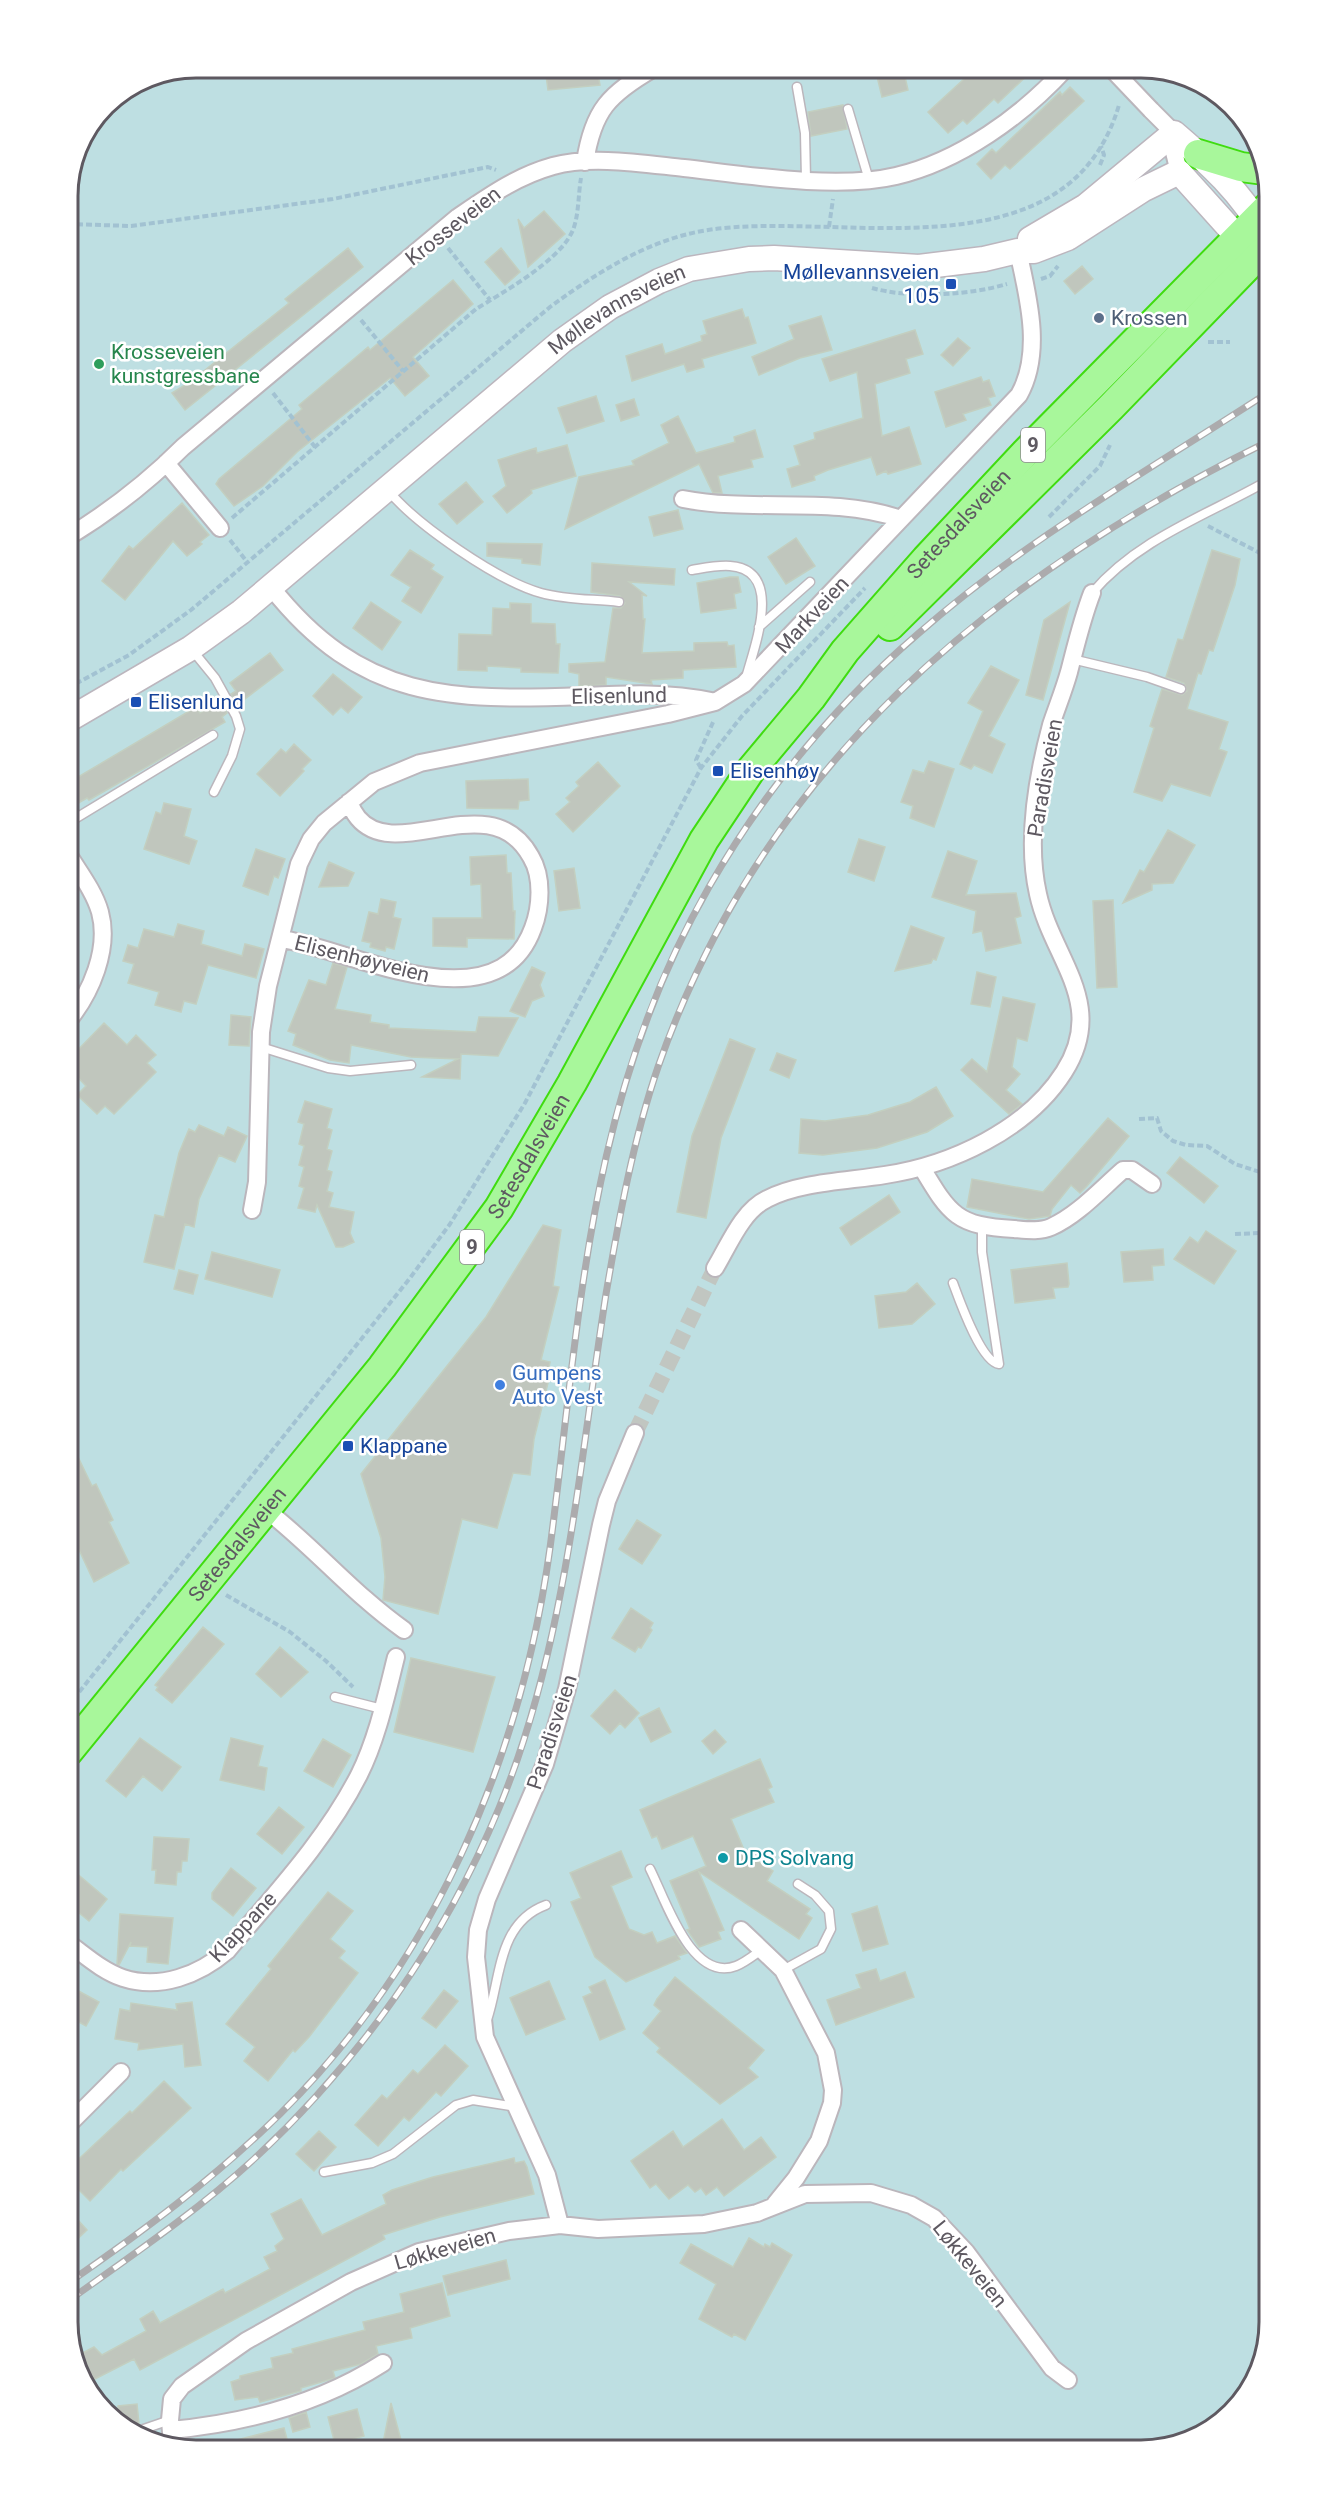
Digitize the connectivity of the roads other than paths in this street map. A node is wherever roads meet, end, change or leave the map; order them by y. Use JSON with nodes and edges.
{"nodes":[{"id":1,"x":639,"y":78,"type":"edge"},
{"id":2,"x":1057,"y":78,"type":"edge"},
{"id":3,"x":1121,"y":78,"type":"edge"},
{"id":4,"x":797,"y":87,"type":"dead end"},
{"id":5,"x":848,"y":109,"type":"dead end"},
{"id":6,"x":1173,"y":133,"type":"junction"},
{"id":7,"x":585,"y":162,"type":"junction"},
{"id":8,"x":1189,"y":163,"type":"junction"},
{"id":9,"x":1256,"y":169,"type":"edge"},
{"id":10,"x":806,"y":179,"type":"junction"},
{"id":11,"x":869,"y":180,"type":"junction"},
{"id":12,"x":1255,"y":220,"type":"edge"},
{"id":13,"x":1018,"y":251,"type":"junction"},
{"id":14,"x":1259,"y":254,"type":"edge"},
{"id":15,"x":166,"y":463,"type":"junction"},
{"id":16,"x":1259,"y":485,"type":"edge"},
{"id":17,"x":387,"y":489,"type":"junction"},
{"id":18,"x":683,"y":500,"type":"dead end"},
{"id":19,"x":901,"y":519,"type":"junction"},
{"id":20,"x":220,"y":528,"type":"road end"},
{"id":21,"x":78,"y":530,"type":"edge"},
{"id":22,"x":692,"y":570,"type":"dead end"},
{"id":23,"x":810,"y":582,"type":"dead end"},
{"id":24,"x":271,"y":587,"type":"junction"},
{"id":25,"x":1092,"y":593,"type":"joint"},
{"id":26,"x":619,"y":602,"type":"dead end"},
{"id":27,"x":759,"y":627,"type":"junction"},
{"id":28,"x":191,"y":648,"type":"junction"},
{"id":29,"x":1071,"y":659,"type":"junction"},
{"id":30,"x":744,"y":684,"type":"junction"},
{"id":31,"x":1181,"y":689,"type":"dead end"},
{"id":32,"x":811,"y":698,"type":"junction"},
{"id":33,"x":715,"y":702,"type":"junction"},
{"id":34,"x":78,"y":714,"type":"edge"},
{"id":35,"x":213,"y":735,"type":"dead end"},
{"id":36,"x":214,"y":792,"type":"dead end"},
{"id":37,"x":349,"y":802,"type":"junction"},
{"id":38,"x":78,"y":818,"type":"edge"},
{"id":39,"x":78,"y":870,"type":"edge"},
{"id":40,"x":282,"y":939,"type":"junction"},
{"id":41,"x":78,"y":1004,"type":"edge"},
{"id":42,"x":261,"y":1047,"type":"junction"},
{"id":43,"x":411,"y":1065,"type":"dead end"},
{"id":44,"x":922,"y":1168,"type":"junction"},
{"id":45,"x":1152,"y":1184,"type":"dead end"},
{"id":46,"x":252,"y":1210,"type":"dead end"},
{"id":47,"x":982,"y":1227,"type":"junction"},
{"id":48,"x":715,"y":1268,"type":"tunnel mouth"},
{"id":49,"x":953,"y":1283,"type":"dead end"},
{"id":50,"x":635,"y":1433,"type":"tunnel mouth"},
{"id":51,"x":265,"y":1509,"type":"junction"},
{"id":52,"x":404,"y":1630,"type":"dead end"},
{"id":53,"x":396,"y":1658,"type":"dead end"},
{"id":54,"x":335,"y":1697,"type":"dead end"},
{"id":55,"x":382,"y":1709,"type":"junction"},
{"id":56,"x":78,"y":1735,"type":"edge"},
{"id":57,"x":650,"y":1869,"type":"dead end"},
{"id":58,"x":798,"y":1884,"type":"dead end"},
{"id":59,"x":546,"y":1905,"type":"dead end"},
{"id":60,"x":741,"y":1929,"type":"dead end"},
{"id":61,"x":78,"y":1950,"type":"edge"},
{"id":62,"x":760,"y":1951,"type":"junction"},
{"id":63,"x":783,"y":1970,"type":"junction"},
{"id":64,"x":484,"y":2029,"type":"junction"},
{"id":65,"x":121,"y":2072,"type":"dead end"},
{"id":66,"x":517,"y":2107,"type":"junction"},
{"id":67,"x":78,"y":2115,"type":"edge"},
{"id":68,"x":324,"y":2172,"type":"dead end"},
{"id":69,"x":774,"y":2204,"type":"junction"},
{"id":70,"x":560,"y":2225,"type":"junction"},
{"id":71,"x":383,"y":2363,"type":"dead end"},
{"id":72,"x":1068,"y":2380,"type":"dead end"},
{"id":73,"x":154,"y":2432,"type":"edge"},
{"id":74,"x":171,"y":2432,"type":"edge"}],
"edges":[{"from":1,"to":7,"type":"street"},
{"from":2,"to":11,"type":"street","name":"Krosseveien"},
{"from":3,"to":6,"type":"street","bridge":true},
{"from":4,"to":10,"type":"lane"},
{"from":5,"to":11,"type":"lane"},
{"from":6,"to":8,"type":"main road"},
{"from":6,"to":13,"type":"main road"},
{"from":7,"to":10,"type":"street","name":"Krosseveien"},
{"from":7,"to":15,"type":"street","name":"Krosseveien"},
{"from":8,"to":9,"type":"highway"},
{"from":8,"to":12,"type":"main road"},
{"from":8,"to":13,"type":"main road","name":"Møllevannsveien"},
{"from":10,"to":11,"type":"street","name":"Krosseveien"},
{"from":12,"to":32,"type":"highway","name":"Setesdalsveien","number":"9"},
{"from":13,"to":17,"type":"main road","name":"Møllevannsveien"},
{"from":13,"to":19,"type":"street","name":"Markveien"},
{"from":14,"to":32,"type":"highway","name":"Setesdalsveien","number":"9"},
{"from":15,"to":20,"type":"street"},
{"from":15,"to":21,"type":"street","name":"Krosseveien"},
{"from":16,"to":25,"type":"lane","name":"Paradisveien"},
{"from":17,"to":24,"type":"main road","name":"Møllevannsveien"},
{"from":17,"to":26,"type":"lane"},
{"from":18,"to":19,"type":"street"},
{"from":19,"to":30,"type":"street","name":"Markveien"},
{"from":22,"to":27,"type":"lane"},
{"from":23,"to":27,"type":"lane"},
{"from":24,"to":28,"type":"main road","name":"Møllevannsveien"},
{"from":24,"to":33,"type":"street","name":"Elisenlund"},
{"from":25,"to":29,"type":"street","name":"Paradisveien"},
{"from":27,"to":30,"type":"lane"},
{"from":28,"to":34,"type":"main road","name":"Møllevannsveien"},
{"from":28,"to":36,"type":"lane"},
{"from":29,"to":31,"type":"lane"},
{"from":29,"to":44,"type":"street","name":"Paradisveien"},
{"from":30,"to":33,"type":"street","name":"Markveien"},
{"from":32,"to":51,"type":"highway","name":"Setesdalsveien","number":"9"},
{"from":33,"to":37,"type":"street","name":"Elisenhøyveien"},
{"from":35,"to":38,"type":"lane"},
{"from":37,"to":40,"type":"street","name":"Elisenhøyveien"},
{"from":37,"to":40,"type":"street","name":"Elisenhøyveien"},
{"from":39,"to":41,"type":"street"},
{"from":40,"to":42,"type":"street","name":"Elisenhøyveien"},
{"from":42,"to":43,"type":"lane"},
{"from":42,"to":46,"type":"street","name":"Elisenhøyveien"},
{"from":44,"to":47,"type":"street"},
{"from":44,"to":48,"type":"street","name":"Paradisveien"},
{"from":45,"to":47,"type":"street"},
{"from":47,"to":49,"type":"lane"},
{"from":50,"to":64,"type":"street","name":"Paradisveien"},
{"from":51,"to":52,"type":"street"},
{"from":51,"to":56,"type":"highway","name":"Setesdalsveien","number":"9"},
{"from":53,"to":55,"type":"street","name":"Klappane"},
{"from":54,"to":55,"type":"lane"},
{"from":55,"to":61,"type":"street","name":"Klappane"},
{"from":57,"to":62,"type":"lane"},
{"from":58,"to":63,"type":"lane"},
{"from":59,"to":64,"type":"lane"},
{"from":60,"to":62,"type":"street","name":"Løkkeveien"},
{"from":62,"to":63,"type":"street","name":"Løkkeveien"},
{"from":63,"to":69,"type":"street","name":"Løkkeveien"},
{"from":64,"to":66,"type":"street","name":"Paradisveien"},
{"from":65,"to":67,"type":"street"},
{"from":66,"to":68,"type":"lane"},
{"from":66,"to":70,"type":"street","name":"Paradisveien"},
{"from":69,"to":70,"type":"street","name":"Løkkeveien"},
{"from":69,"to":72,"type":"street","name":"Løkkeveien"},
{"from":70,"to":74,"type":"street","name":"Løkkeveien"},
{"from":71,"to":74,"type":"street"},
{"from":73,"to":74,"type":"lane"}]}
